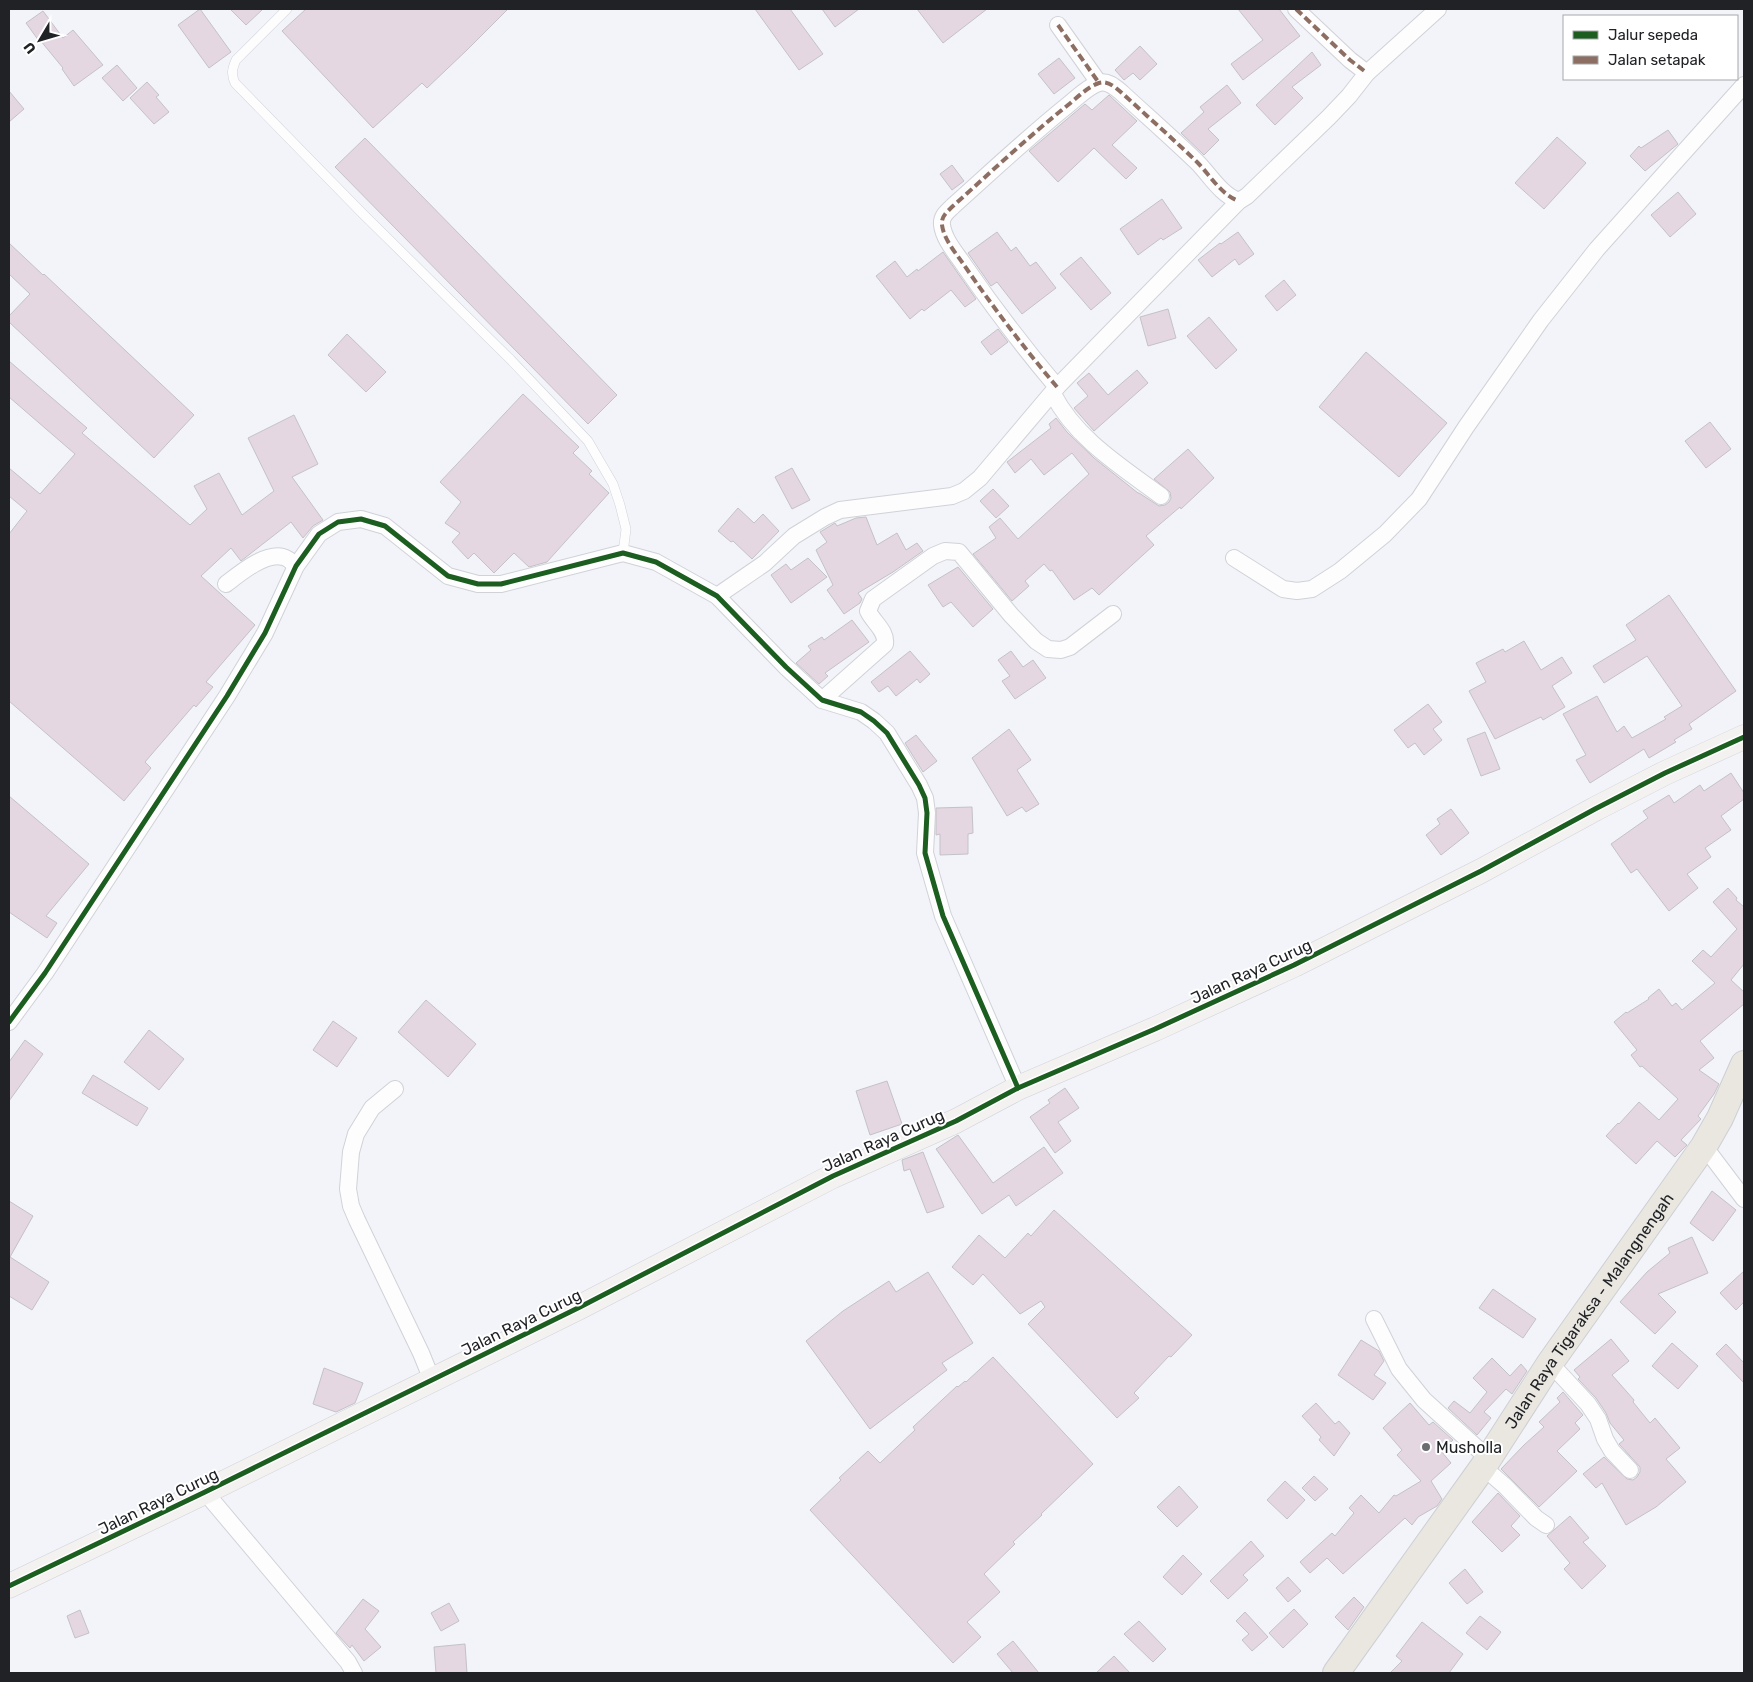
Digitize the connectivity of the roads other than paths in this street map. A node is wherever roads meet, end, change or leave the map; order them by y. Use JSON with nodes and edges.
{"nodes":[{"id":1,"x":286,"y":9,"type":"edge"},
{"id":2,"x":1296,"y":9,"type":"edge"},
{"id":3,"x":1438,"y":9,"type":"edge"},
{"id":4,"x":1058,"y":25,"type":"dead end"},
{"id":5,"x":1367,"y":73,"type":"junction"},
{"id":6,"x":1099,"y":83,"type":"junction"},
{"id":7,"x":1744,"y":85,"type":"edge"},
{"id":8,"x":1239,"y":201,"type":"junction"},
{"id":9,"x":1055,"y":390,"type":"junction"},
{"id":10,"x":1161,"y":496,"type":"dead end"},
{"id":11,"x":622,"y":553,"type":"junction"},
{"id":12,"x":1234,"y":558,"type":"dead end"},
{"id":13,"x":296,"y":566,"type":"junction"},
{"id":14,"x":226,"y":584,"type":"dead end"},
{"id":15,"x":717,"y":596,"type":"junction"},
{"id":16,"x":1113,"y":614,"type":"dead end"},
{"id":17,"x":822,"y":700,"type":"junction"},
{"id":18,"x":1744,"y":737,"type":"edge"},
{"id":19,"x":9,"y":1022,"type":"edge"},
{"id":20,"x":1744,"y":1064,"type":"edge"},
{"id":21,"x":1018,"y":1088,"type":"junction"},
{"id":22,"x":395,"y":1089,"type":"dead end"},
{"id":23,"x":1704,"y":1146,"type":"junction"},
{"id":24,"x":1744,"y":1199,"type":"edge"},
{"id":25,"x":1374,"y":1319,"type":"dead end"},
{"id":26,"x":1550,"y":1363,"type":"junction"},
{"id":27,"x":432,"y":1380,"type":"junction"},
{"id":28,"x":1486,"y":1463,"type":"junction"},
{"id":29,"x":1630,"y":1470,"type":"dead end"},
{"id":30,"x":205,"y":1492,"type":"junction"},
{"id":31,"x":1546,"y":1525,"type":"dead end"},
{"id":32,"x":9,"y":1586,"type":"edge"},
{"id":33,"x":354,"y":1673,"type":"edge"},
{"id":34,"x":1336,"y":1673,"type":"edge"}],
"edges":[{"from":1,"to":11,"type":"lane"},
{"from":2,"to":5,"type":"street"},
{"from":3,"to":5,"type":"street"},
{"from":4,"to":6,"type":"street"},
{"from":5,"to":8,"type":"street"},
{"from":6,"to":8,"type":"street"},
{"from":6,"to":9,"type":"street"},
{"from":7,"to":12,"type":"street"},
{"from":8,"to":9,"type":"street"},
{"from":9,"to":10,"type":"street"},
{"from":9,"to":15,"type":"street"},
{"from":11,"to":13,"type":"street"},
{"from":11,"to":15,"type":"street"},
{"from":13,"to":14,"type":"street"},
{"from":13,"to":19,"type":"street"},
{"from":15,"to":17,"type":"street"},
{"from":16,"to":17,"type":"street"},
{"from":17,"to":21,"type":"street"},
{"from":18,"to":21,"type":"street","name":"Jalan Raya Curug"},
{"from":20,"to":23,"type":"main road","name":"Jalan Raya Tigaraksa - Malangnengah"},
{"from":21,"to":27,"type":"street","name":"Jalan Raya Curug"},
{"from":22,"to":27,"type":"street"},
{"from":23,"to":24,"type":"street"},
{"from":23,"to":26,"type":"main road","name":"Jalan Raya Tigaraksa - Malangnengah"},
{"from":25,"to":28,"type":"street"},
{"from":26,"to":28,"type":"main road","name":"Jalan Raya Tigaraksa - Malangnengah"},
{"from":26,"to":29,"type":"street"},
{"from":27,"to":30,"type":"street","name":"Jalan Raya Curug"},
{"from":28,"to":31,"type":"street"},
{"from":28,"to":34,"type":"main road","name":"Jalan Raya Tigaraksa - Malangnengah"},
{"from":30,"to":32,"type":"street","name":"Jalan Raya Curug"},
{"from":30,"to":33,"type":"street"}]}
